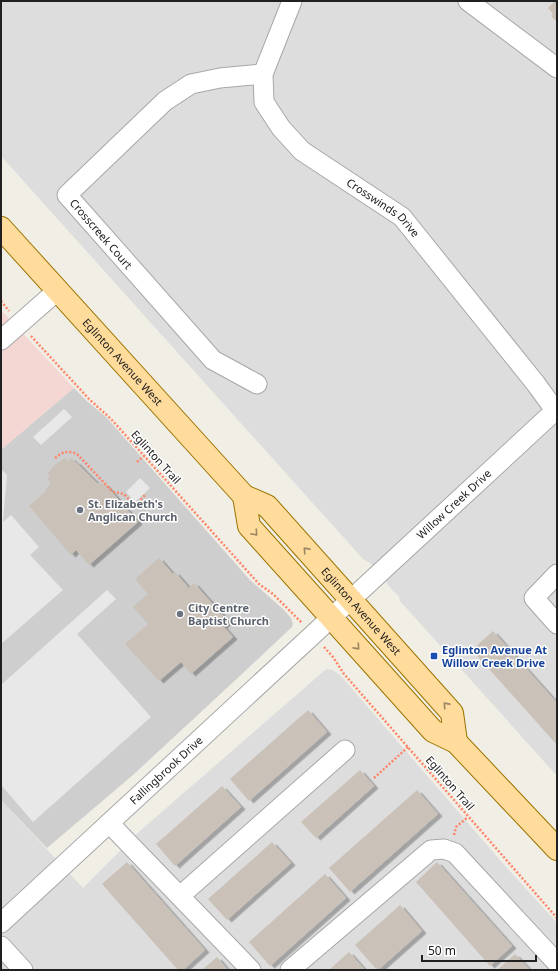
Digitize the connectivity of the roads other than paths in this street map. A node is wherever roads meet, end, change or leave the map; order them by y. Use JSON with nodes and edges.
{"nodes":[{"id":1,"x":292,"y":1,"type":"edge"},
{"id":2,"x":468,"y":1,"type":"edge"},
{"id":3,"x":557,"y":68,"type":"edge"},
{"id":4,"x":263,"y":74,"type":"junction"},
{"id":5,"x":1,"y":228,"type":"edge"},
{"id":6,"x":58,"y":290,"type":"junction"},
{"id":7,"x":1,"y":340,"type":"edge"},
{"id":8,"x":257,"y":384,"type":"dead end"},
{"id":9,"x":556,"y":411,"type":"edge"},
{"id":10,"x":244,"y":496,"type":"junction"},
{"id":11,"x":557,"y":574,"type":"edge"},
{"id":12,"x":350,"y":600,"type":"junction"},
{"id":13,"x":331,"y":618,"type":"junction"},
{"id":14,"x":557,"y":624,"type":"edge"},
{"id":15,"x":456,"y":742,"type":"junction"},
{"id":16,"x":345,"y":750,"type":"dead end"},
{"id":17,"x":109,"y":823,"type":"junction"},
{"id":18,"x":557,"y":849,"type":"edge"},
{"id":19,"x":180,"y":896,"type":"junction"},
{"id":20,"x":1,"y":923,"type":"edge"},
{"id":21,"x":1,"y":946,"type":"edge"},
{"id":22,"x":557,"y":964,"type":"edge"},
{"id":23,"x":23,"y":970,"type":"edge"},
{"id":24,"x":251,"y":970,"type":"edge"},
{"id":25,"x":290,"y":970,"type":"edge"}],
"edges":[{"from":1,"to":4,"type":"street","name":"Crosswinds Drive"},
{"from":2,"to":3,"type":"street"},
{"from":4,"to":8,"type":"street","name":"Crosscreek Court"},
{"from":4,"to":9,"type":"street","name":"Crosswinds Drive"},
{"from":5,"to":6,"type":"main road","name":"Eglinton Avenue West"},
{"from":6,"to":7,"type":"street"},
{"from":6,"to":10,"type":"main road","name":"Eglinton Avenue West"},
{"from":9,"to":12,"type":"street","name":"Willow Creek Drive"},
{"from":12,"to":10,"type":"main road","name":"Eglinton Avenue West","one_way":true},
{"from":10,"to":13,"type":"main road","one_way":true},
{"from":11,"to":14,"type":"street"},
{"from":12,"to":13,"type":"street","name":"Willow Creek Drive"},
{"from":15,"to":12,"type":"main road","name":"Eglinton Avenue West","one_way":true},
{"from":13,"to":15,"type":"main road","one_way":true},
{"from":13,"to":17,"type":"street","name":"Fallingbrook Drive"},
{"from":15,"to":18,"type":"main road"},
{"from":16,"to":19,"type":"street"},
{"from":17,"to":19,"type":"street"},
{"from":17,"to":20,"type":"street","name":"Fallingbrook Drive"},
{"from":19,"to":24,"type":"street"},
{"from":21,"to":23,"type":"street"},
{"from":22,"to":25,"type":"street"}]}
